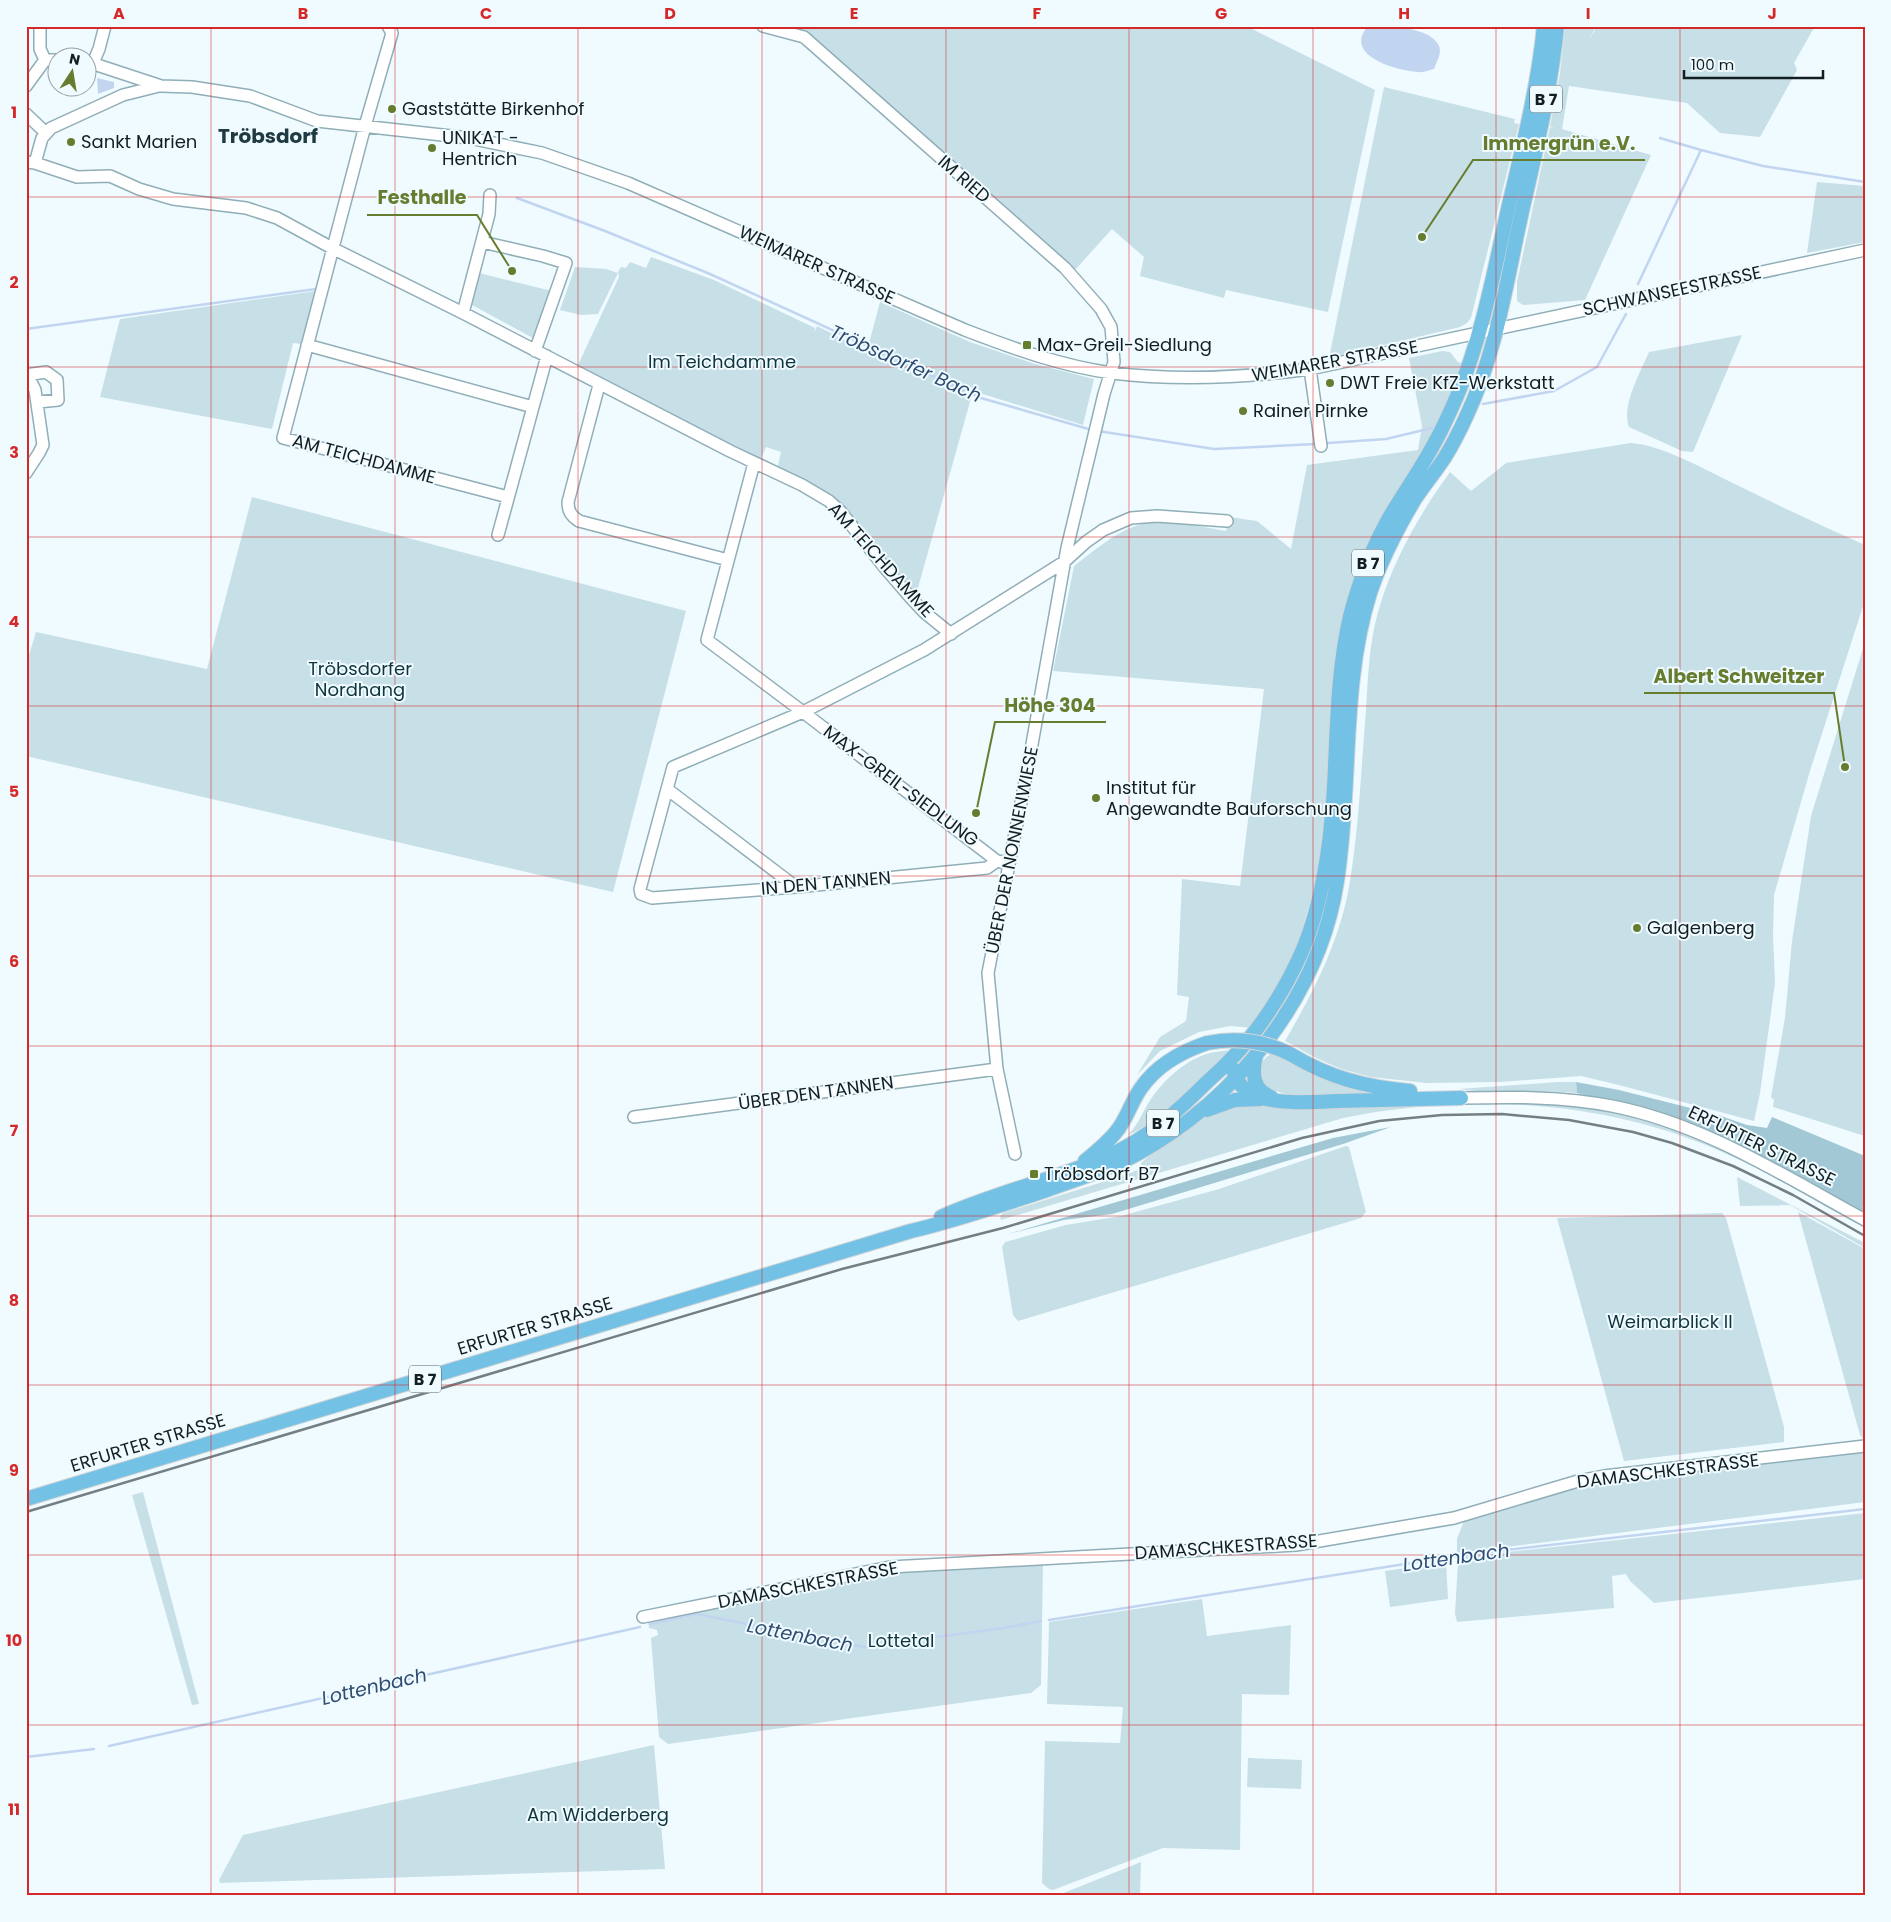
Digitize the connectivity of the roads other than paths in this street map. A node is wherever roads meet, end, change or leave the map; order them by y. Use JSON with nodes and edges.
{"nodes":[{"id":1,"x":40,"y":26,"type":"edge"},
{"id":2,"x":105,"y":26,"type":"edge"},
{"id":3,"x":763,"y":26,"type":"edge"},
{"id":4,"x":1544,"y":26,"type":"edge"},
{"id":5,"x":1557,"y":26,"type":"edge"},
{"id":6,"x":391,"y":28,"type":"edge"},
{"id":7,"x":98,"y":51,"type":"edge"},
{"id":8,"x":45,"y":60,"type":"joint"},
{"id":9,"x":98,"y":66,"type":"edge"},
{"id":10,"x":26,"y":86,"type":"edge"},
{"id":11,"x":161,"y":86,"type":"junction"},
{"id":12,"x":26,"y":114,"type":"edge"},
{"id":13,"x":365,"y":126,"type":"junction"},
{"id":14,"x":46,"y":132,"type":"junction"},
{"id":15,"x":31,"y":162,"type":"edge"},
{"id":16,"x":490,"y":195,"type":"dead end"},
{"id":17,"x":482,"y":242,"type":"junction"},
{"id":18,"x":332,"y":248,"type":"junction"},
{"id":19,"x":1865,"y":250,"type":"edge"},
{"id":20,"x":463,"y":313,"type":"junction"},
{"id":21,"x":1497,"y":329,"type":"junction"},
{"id":22,"x":1479,"y":332,"type":"junction"},
{"id":23,"x":308,"y":346,"type":"junction"},
{"id":24,"x":535,"y":351,"type":"junction"},
{"id":25,"x":547,"y":356,"type":"junction"},
{"id":26,"x":1310,"y":369,"type":"junction"},
{"id":27,"x":1110,"y":372,"type":"junction"},
{"id":28,"x":26,"y":375,"type":"edge"},
{"id":29,"x":26,"y":379,"type":"edge"},
{"id":30,"x":599,"y":384,"type":"junction"},
{"id":31,"x":38,"y":402,"type":"junction"},
{"id":32,"x":533,"y":407,"type":"junction"},
{"id":33,"x":1321,"y":446,"type":"dead end"},
{"id":34,"x":754,"y":463,"type":"junction"},
{"id":35,"x":26,"y":473,"type":"edge"},
{"id":36,"x":508,"y":497,"type":"junction"},
{"id":37,"x":1228,"y":521,"type":"dead end"},
{"id":38,"x":498,"y":535,"type":"dead end"},
{"id":39,"x":728,"y":560,"type":"junction"},
{"id":40,"x":1064,"y":562,"type":"junction"},
{"id":41,"x":951,"y":634,"type":"junction"},
{"id":42,"x":803,"y":712,"type":"junction"},
{"id":43,"x":667,"y":789,"type":"junction"},
{"id":44,"x":997,"y":862,"type":"junction"},
{"id":45,"x":1009,"y":864,"type":"junction"},
{"id":46,"x":796,"y":887,"type":"junction"},
{"id":47,"x":641,"y":894,"type":"joint"},
{"id":48,"x":1257,"y":1052,"type":"junction"},
{"id":49,"x":1235,"y":1056,"type":"junction"},
{"id":50,"x":996,"y":1069,"type":"junction"},
{"id":51,"x":1236,"y":1077,"type":"junction"},
{"id":52,"x":1461,"y":1098,"type":"junction"},
{"id":53,"x":1279,"y":1100,"type":"junction"},
{"id":54,"x":1195,"y":1116,"type":"junction"},
{"id":55,"x":634,"y":1117,"type":"dead end"},
{"id":56,"x":1015,"y":1154,"type":"dead end"},
{"id":57,"x":1076,"y":1169,"type":"junction"},
{"id":58,"x":1865,"y":1220,"type":"edge"},
{"id":59,"x":911,"y":1231,"type":"junction"},
{"id":60,"x":1865,"y":1446,"type":"edge"},
{"id":61,"x":26,"y":1499,"type":"edge"},
{"id":62,"x":643,"y":1617,"type":"dead end"}],
"edges":[{"from":1,"to":8,"type":"street"},
{"from":2,"to":7,"type":"street"},
{"from":3,"to":27,"type":"street","name":"IM RIED"},
{"from":4,"to":22,"type":"main road","number":"B 7"},
{"from":5,"to":21,"type":"main road","number":"B 7"},
{"from":6,"to":13,"type":"street"},
{"from":8,"to":10,"type":"street"},
{"from":9,"to":11,"type":"street","name":"WEIMARER STRASSE"},
{"from":11,"to":13,"type":"street","name":"WEIMARER STRASSE"},
{"from":11,"to":14,"type":"street","name":"WEIMARER STRASSE"},
{"from":12,"to":14,"type":"street"},
{"from":13,"to":18,"type":"street"},
{"from":13,"to":27,"type":"street","name":"WEIMARER STRASSE"},
{"from":14,"to":15,"type":"street"},
{"from":15,"to":18,"type":"street"},
{"from":16,"to":17,"type":"street"},
{"from":17,"to":20,"type":"street"},
{"from":17,"to":24,"type":"street"},
{"from":18,"to":20,"type":"street","name":"AM TEICHDAMME"},
{"from":18,"to":23,"type":"street","name":"AM TEICHDAMME"},
{"from":19,"to":21,"type":"street","name":"SCHWANSEESTRASSE"},
{"from":20,"to":24,"type":"street","name":"AM TEICHDAMME"},
{"from":21,"to":22,"type":"street","name":"SCHWANSEESTRASSE"},
{"from":21,"to":48,"type":"main road","number":"B 7"},
{"from":22,"to":26,"type":"street","name":"WEIMARER STRASSE"},
{"from":22,"to":49,"type":"main road","number":"B 7"},
{"from":23,"to":32,"type":"street"},
{"from":23,"to":36,"type":"street","name":"AM TEICHDAMME"},
{"from":24,"to":25,"type":"street","name":"AM TEICHDAMME"},
{"from":25,"to":30,"type":"street","name":"AM TEICHDAMME"},
{"from":25,"to":32,"type":"street"},
{"from":26,"to":27,"type":"street","name":"WEIMARER STRASSE"},
{"from":26,"to":33,"type":"street"},
{"from":27,"to":40,"type":"street","name":"ÜBER DER NONNENWIESE"},
{"from":28,"to":31,"type":"street"},
{"from":29,"to":31,"type":"street"},
{"from":30,"to":34,"type":"street","name":"AM TEICHDAMME"},
{"from":30,"to":39,"type":"street"},
{"from":31,"to":35,"type":"street"},
{"from":32,"to":36,"type":"street"},
{"from":34,"to":39,"type":"street"},
{"from":34,"to":41,"type":"street","name":"AM TEICHDAMME"},
{"from":36,"to":38,"type":"street"},
{"from":37,"to":40,"type":"street","name":"MAX-GREIL-SIEDLUNG"},
{"from":39,"to":42,"type":"street","name":"MAX-GREIL-SIEDLUNG"},
{"from":40,"to":41,"type":"street","name":"MAX-GREIL-SIEDLUNG"},
{"from":40,"to":45,"type":"street","name":"ÜBER DER NONNENWIESE"},
{"from":41,"to":42,"type":"street","name":"MAX-GREIL-SIEDLUNG"},
{"from":42,"to":43,"type":"street","name":"MAX-GREIL-SIEDLUNG"},
{"from":42,"to":44,"type":"street","name":"MAX-GREIL-SIEDLUNG"},
{"from":43,"to":46,"type":"street"},
{"from":43,"to":47,"type":"street","name":"MAX-GREIL-SIEDLUNG"},
{"from":44,"to":45,"type":"street","name":"IN DEN TANNEN"},
{"from":44,"to":46,"type":"street","name":"IN DEN TANNEN"},
{"from":45,"to":50,"type":"street","name":"ÜBER DER NONNENWIESE"},
{"from":46,"to":47,"type":"street","name":"IN DEN TANNEN"},
{"from":48,"to":51,"type":"main road","number":"B 7"},
{"from":48,"to":53,"type":"main road"},
{"from":49,"to":51,"type":"main road"},
{"from":49,"to":57,"type":"main road","number":"B 7"},
{"from":50,"to":55,"type":"street","name":"ÜBER DEN TANNEN"},
{"from":50,"to":56,"type":"street","name":"ÜBER DER NONNENWIESE"},
{"from":51,"to":53,"type":"main road"},
{"from":51,"to":54,"type":"main road","number":"B 7"},
{"from":52,"to":53,"type":"main road"},
{"from":52,"to":57,"type":"main road","number":"B 7","bridge":true},
{"from":52,"to":58,"type":"street","name":"ERFURTER STRASSE"},
{"from":53,"to":54,"type":"main road"},
{"from":54,"to":59,"type":"main road","name":"ERFURTER STRASSE","number":"B 7"},
{"from":57,"to":59,"type":"main road","name":"ERFURTER STRASSE","number":"B 7"},
{"from":59,"to":61,"type":"main road","name":"ERFURTER STRASSE","number":"B 7"},
{"from":60,"to":62,"type":"street","name":"DAMASCHKESTRASSE"}]}
